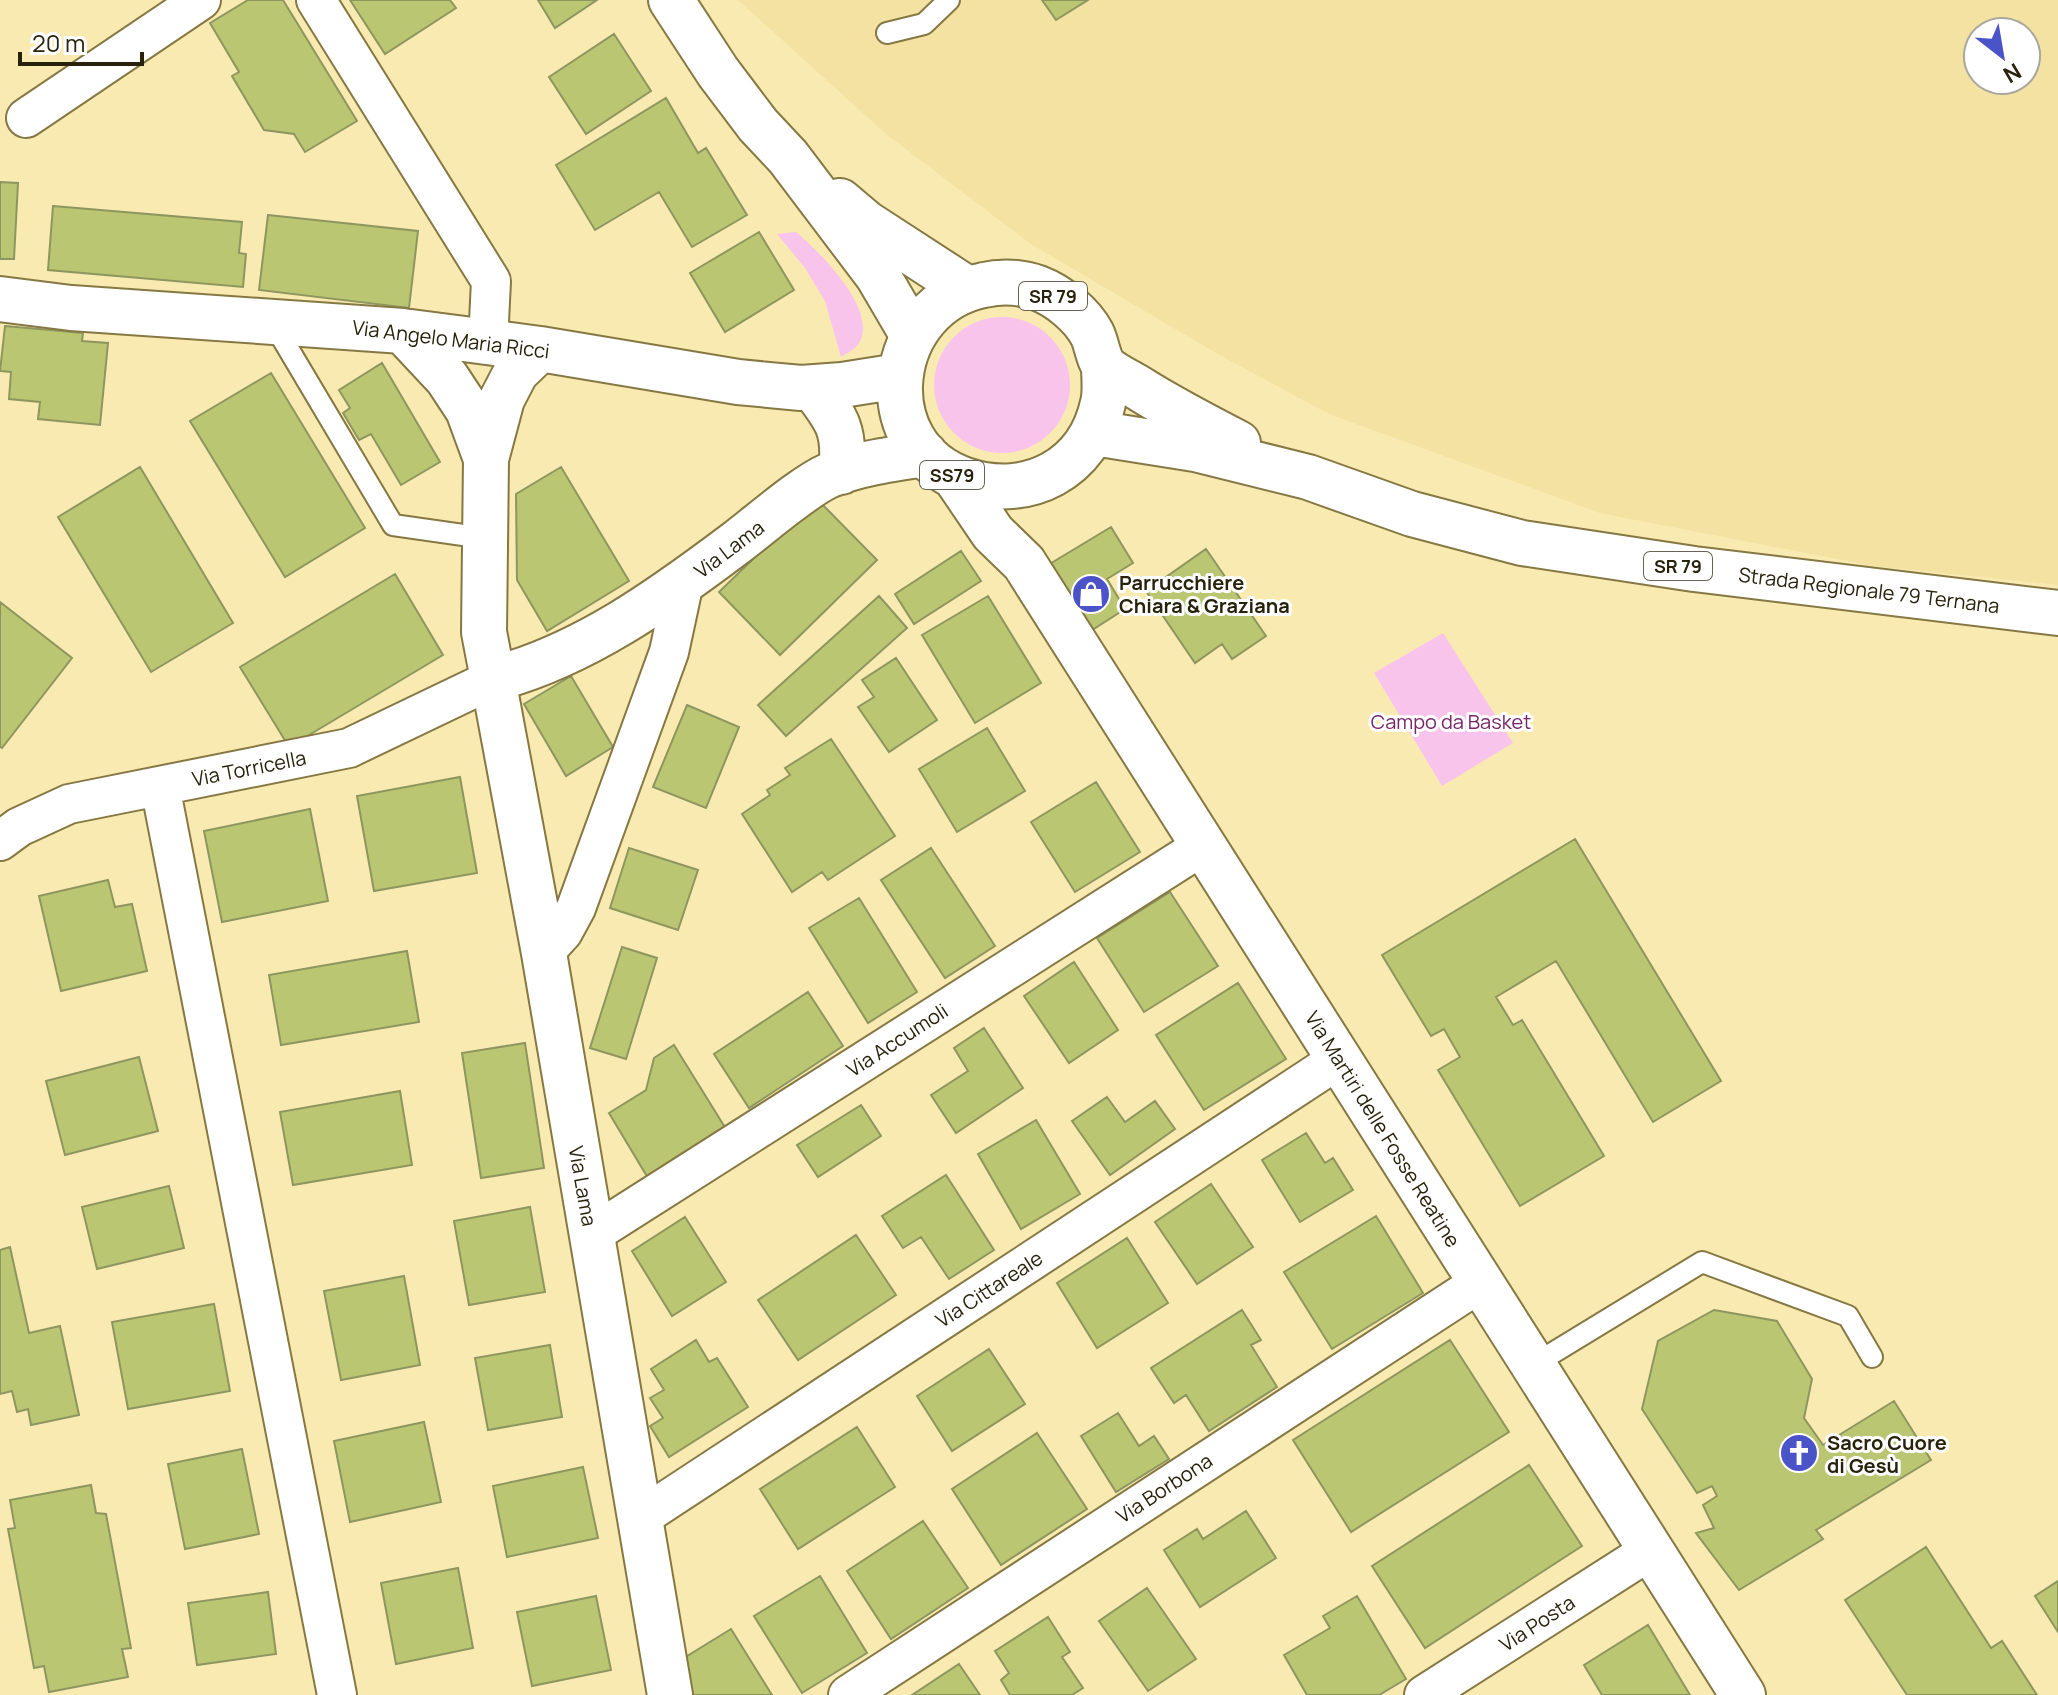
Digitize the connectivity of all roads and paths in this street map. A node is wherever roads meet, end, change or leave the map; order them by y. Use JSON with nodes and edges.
{"nodes":[{"id":1,"x":201,"y":0,"type":"edge"},
{"id":2,"x":316,"y":0,"type":"edge"},
{"id":3,"x":671,"y":0,"type":"edge"},
{"id":4,"x":949,"y":0,"type":"edge"},
{"id":5,"x":887,"y":33,"type":"dead end"},
{"id":6,"x":26,"y":118,"type":"dead end"},
{"id":7,"x":788,"y":157,"type":"junction"},
{"id":8,"x":966,"y":288,"type":"junction"},
{"id":9,"x":0,"y":299,"type":"edge"},
{"id":10,"x":272,"y":322,"type":"junction"},
{"id":11,"x":403,"y":331,"type":"junction"},
{"id":12,"x":912,"y":334,"type":"junction"},
{"id":13,"x":488,"y":342,"type":"junction"},
{"id":14,"x":540,"y":349,"type":"junction"},
{"id":15,"x":1104,"y":366,"type":"junction"},
{"id":16,"x":899,"y":376,"type":"junction"},
{"id":17,"x":813,"y":388,"type":"junction"},
{"id":18,"x":1094,"y":433,"type":"junction"},
{"id":19,"x":486,"y":459,"type":"junction"},
{"id":20,"x":940,"y":465,"type":"junction"},
{"id":21,"x":841,"y":472,"type":"junction"},
{"id":22,"x":1308,"y":477,"type":"junction"},
{"id":23,"x":1016,"y":487,"type":"junction"},
{"id":24,"x":484,"y":538,"type":"junction"},
{"id":25,"x":1024,"y":563,"type":"junction"},
{"id":26,"x":684,"y":582,"type":"junction"},
{"id":27,"x":2058,"y":613,"type":"edge"},
{"id":28,"x":493,"y":679,"type":"junction"},
{"id":29,"x":160,"y":786,"type":"junction"},
{"id":30,"x":0,"y":841,"type":"edge"},
{"id":31,"x":1204,"y":845,"type":"junction"},
{"id":32,"x":544,"y":953,"type":"junction"},
{"id":33,"x":1339,"y":1059,"type":"junction"},
{"id":34,"x":591,"y":1235,"type":"junction"},
{"id":35,"x":1481,"y":1282,"type":"junction"},
{"id":36,"x":1872,"y":1357,"type":"dead end"},
{"id":37,"x":1533,"y":1365,"type":"junction"},
{"id":38,"x":640,"y":1518,"type":"junction"},
{"id":39,"x":1651,"y":1550,"type":"junction"},
{"id":40,"x":337,"y":1695,"type":"edge"},
{"id":41,"x":670,"y":1695,"type":"edge"},
{"id":42,"x":848,"y":1695,"type":"edge"},
{"id":43,"x":1424,"y":1695,"type":"edge"},
{"id":44,"x":1743,"y":1695,"type":"edge"}],
"edges":[{"from":1,"to":6,"type":"street"},
{"from":2,"to":13,"type":"street"},
{"from":3,"to":7,"type":"main road"},
{"from":4,"to":5,"type":"lane"},
{"from":7,"to":8,"type":"main road"},
{"from":7,"to":12,"type":"main road"},
{"from":8,"to":12,"type":"main road"},
{"from":8,"to":15,"type":"main road","number":"SR 79"},
{"from":9,"to":10,"type":"main road","name":"Via Angelo Maria Ricci"},
{"from":10,"to":11,"type":"main road","name":"Via Angelo Maria Ricci"},
{"from":10,"to":24,"type":"lane"},
{"from":11,"to":13,"type":"main road","name":"Via Angelo Maria Ricci"},
{"from":11,"to":19,"type":"main road","name":"Via Lama"},
{"from":12,"to":16,"type":"main road","number":"SS79"},
{"from":13,"to":14,"type":"main road","name":"Via Angelo Maria Ricci"},
{"from":14,"to":17,"type":"main road","name":"Via Angelo Maria Ricci"},
{"from":14,"to":19,"type":"main road"},
{"from":15,"to":18,"type":"main road"},
{"from":15,"to":22,"type":"main road","name":"Strada Regionale 79 Ternana","number":"SR 79"},
{"from":16,"to":17,"type":"main road","name":"Via Angelo Maria Ricci"},
{"from":16,"to":20,"type":"main road","number":"SS79"},
{"from":17,"to":21,"type":"main road"},
{"from":18,"to":22,"type":"main road","name":"Strada Regionale 79 Ternana","number":"SR 79"},
{"from":18,"to":23,"type":"main road","number":"SS79"},
{"from":19,"to":24,"type":"main road","name":"Via Lama"},
{"from":20,"to":21,"type":"main road","name":"Via Lama"},
{"from":20,"to":23,"type":"main road","number":"SS79"},
{"from":20,"to":25,"type":"main road","name":"Via Martiri delle Fosse Reatine"},
{"from":21,"to":26,"type":"main road","name":"Via Lama"},
{"from":22,"to":27,"type":"main road","name":"Strada Regionale 79 Ternana","number":"SR 79"},
{"from":23,"to":25,"type":"main road","name":"Via Martiri delle Fosse Reatine"},
{"from":24,"to":28,"type":"main road","name":"Via Lama"},
{"from":25,"to":31,"type":"main road","name":"Via Martiri delle Fosse Reatine"},
{"from":26,"to":28,"type":"main road","name":"Via Lama"},
{"from":26,"to":32,"type":"street"},
{"from":28,"to":29,"type":"street","name":"Via Torricella"},
{"from":28,"to":32,"type":"main road","name":"Via Lama"},
{"from":29,"to":30,"type":"street","name":"Via Torricella"},
{"from":29,"to":40,"type":"street"},
{"from":31,"to":33,"type":"main road","name":"Via Martiri delle Fosse Reatine"},
{"from":31,"to":34,"type":"street","name":"Via Accumoli"},
{"from":32,"to":34,"type":"main road","name":"Via Lama"},
{"from":33,"to":35,"type":"main road","name":"Via Martiri delle Fosse Reatine"},
{"from":33,"to":38,"type":"street","name":"Via Cittareale"},
{"from":34,"to":38,"type":"main road","name":"Via Lama"},
{"from":35,"to":37,"type":"main road","name":"Via Martiri delle Fosse Reatine"},
{"from":35,"to":42,"type":"street","name":"Via Borbona"},
{"from":36,"to":37,"type":"lane"},
{"from":37,"to":39,"type":"main road","name":"Via Martiri delle Fosse Reatine"},
{"from":38,"to":41,"type":"main road","name":"Via Lama"},
{"from":39,"to":43,"type":"street","name":"Via Posta"},
{"from":39,"to":44,"type":"main road","name":"Via Martiri delle Fosse Reatine"}]}
